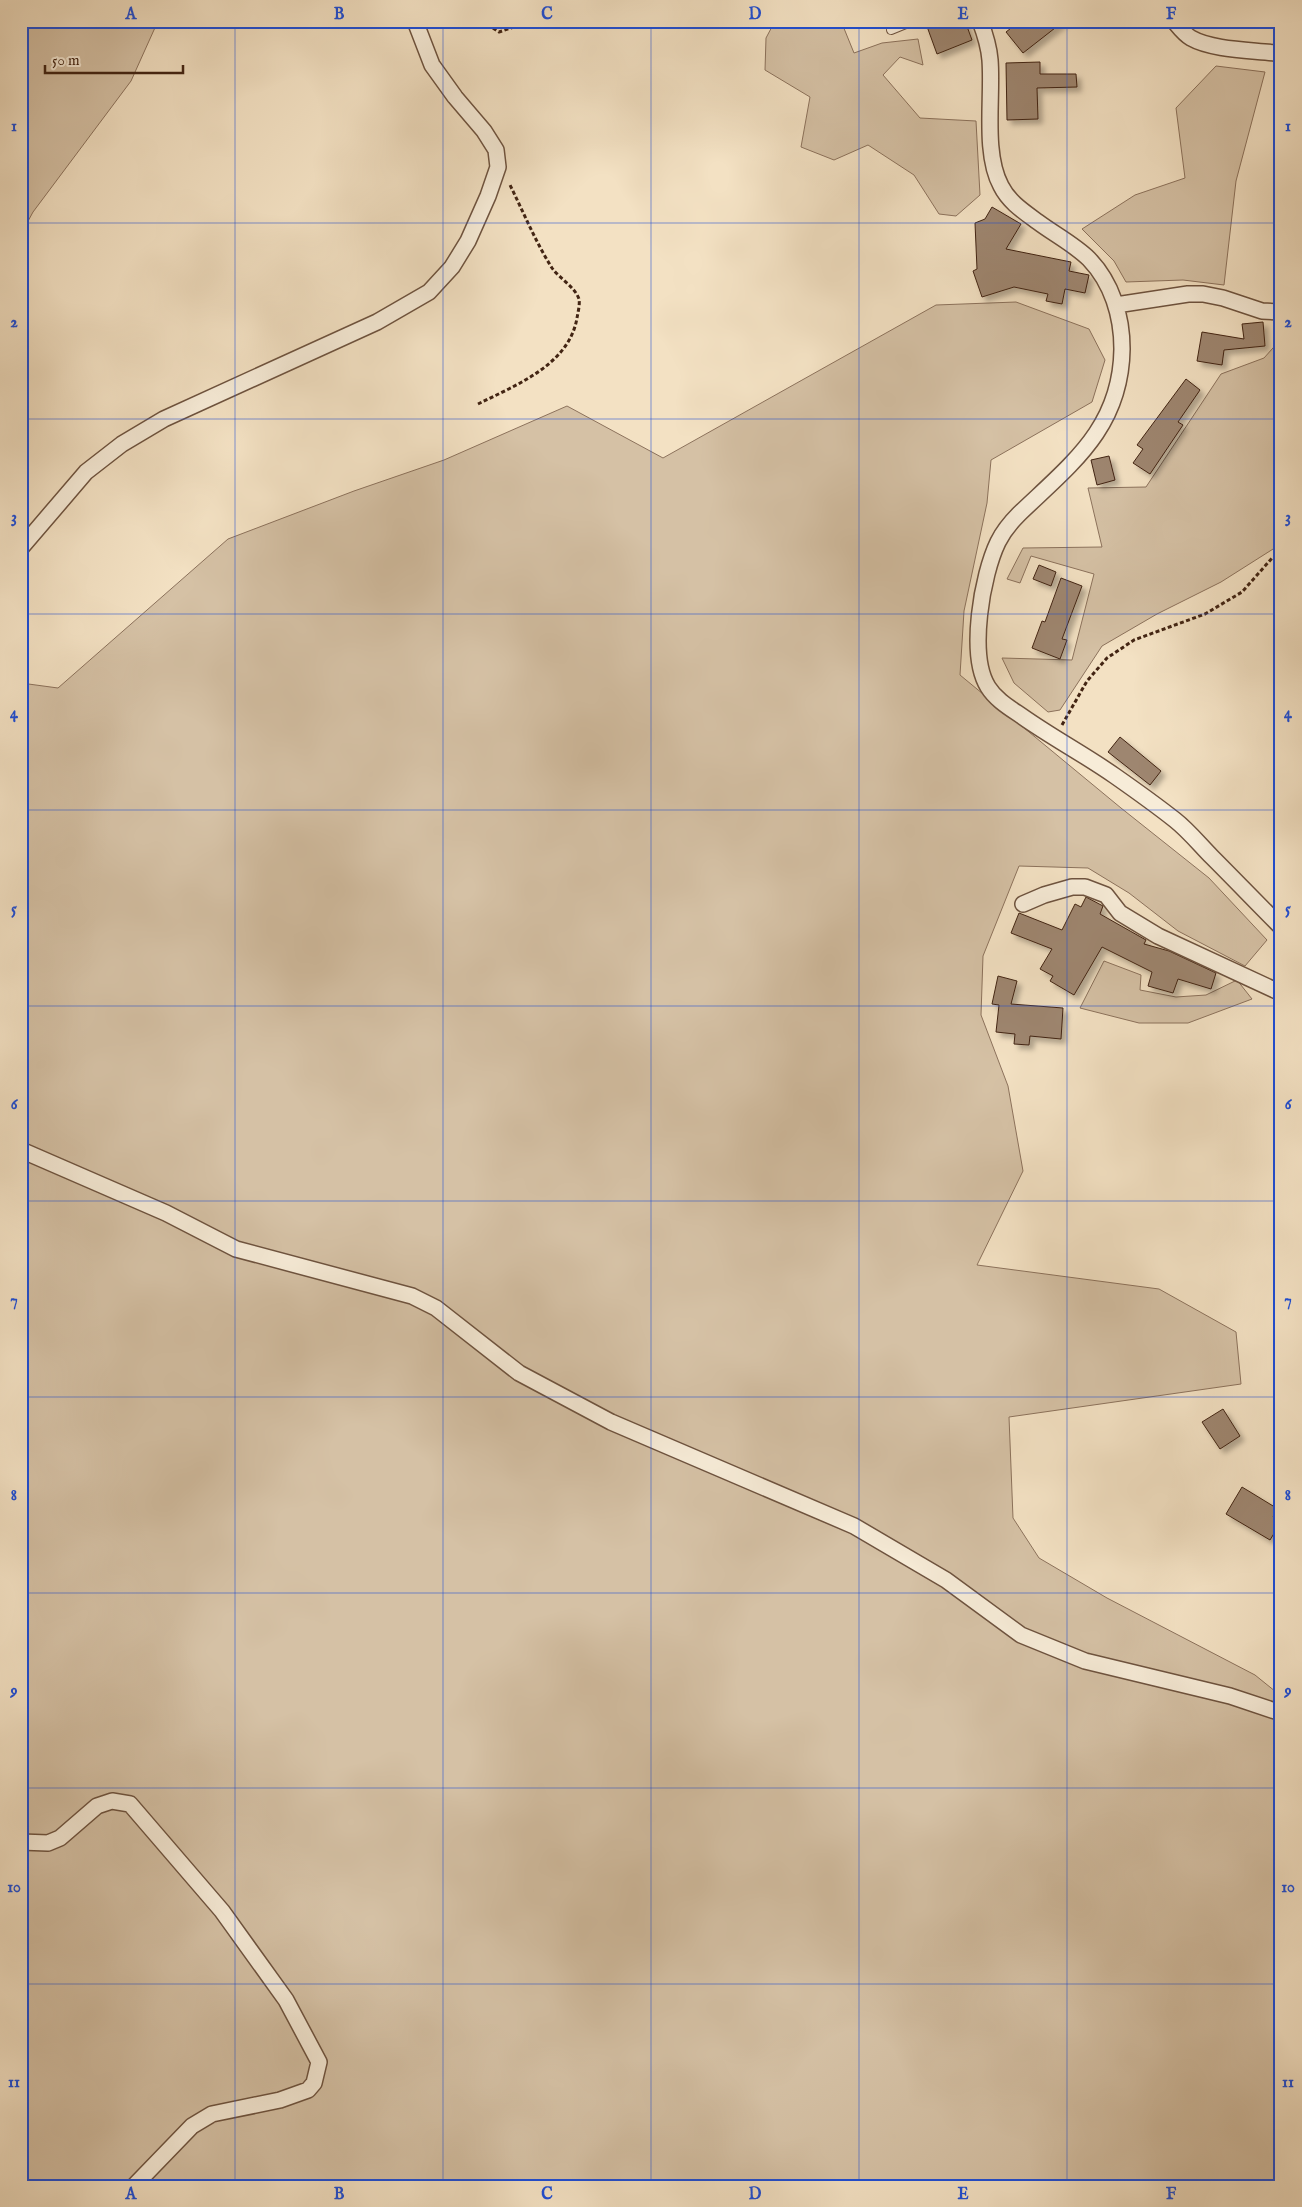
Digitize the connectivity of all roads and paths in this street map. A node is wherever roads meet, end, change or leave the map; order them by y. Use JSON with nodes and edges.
{"nodes":[{"id":1,"x":415,"y":21,"type":"edge"},
{"id":2,"x":482,"y":21,"type":"edge"},
{"id":3,"x":532,"y":21,"type":"edge"},
{"id":4,"x":912,"y":21,"type":"edge"},
{"id":5,"x":980,"y":21,"type":"edge"},
{"id":6,"x":1174,"y":21,"type":"edge"},
{"id":7,"x":891,"y":30,"type":"dead end"},
{"id":8,"x":1275,"y":53,"type":"dead end"},
{"id":9,"x":497,"y":158,"type":"junction"},
{"id":10,"x":1116,"y":304,"type":"junction"},
{"id":11,"x":1281,"y":312,"type":"edge"},
{"id":12,"x":478,"y":404,"type":"dead end"},
{"id":13,"x":21,"y":548,"type":"edge"},
{"id":14,"x":1281,"y":561,"type":"edge"},
{"id":15,"x":1054,"y":739,"type":"junction"},
{"id":16,"x":1023,"y":904,"type":"dead end"},
{"id":17,"x":1281,"y":927,"type":"edge"},
{"id":18,"x":1281,"y":993,"type":"edge"},
{"id":19,"x":21,"y":1150,"type":"edge"},
{"id":20,"x":1281,"y":1713,"type":"edge"},
{"id":21,"x":21,"y":1842,"type":"edge"},
{"id":22,"x":134,"y":2186,"type":"edge"}],
"edges":[{"from":1,"to":9,"type":"street"},
{"from":2,"to":3,"type":"path"},
{"from":4,"to":7,"type":"lane"},
{"from":5,"to":10,"type":"street"},
{"from":6,"to":8,"type":"street"},
{"from":9,"to":12,"type":"path"},
{"from":9,"to":13,"type":"street"},
{"from":10,"to":11,"type":"street"},
{"from":10,"to":15,"type":"street"},
{"from":14,"to":15,"type":"path"},
{"from":15,"to":17,"type":"street"},
{"from":16,"to":18,"type":"street"},
{"from":19,"to":20,"type":"street"},
{"from":21,"to":22,"type":"street"}]}
